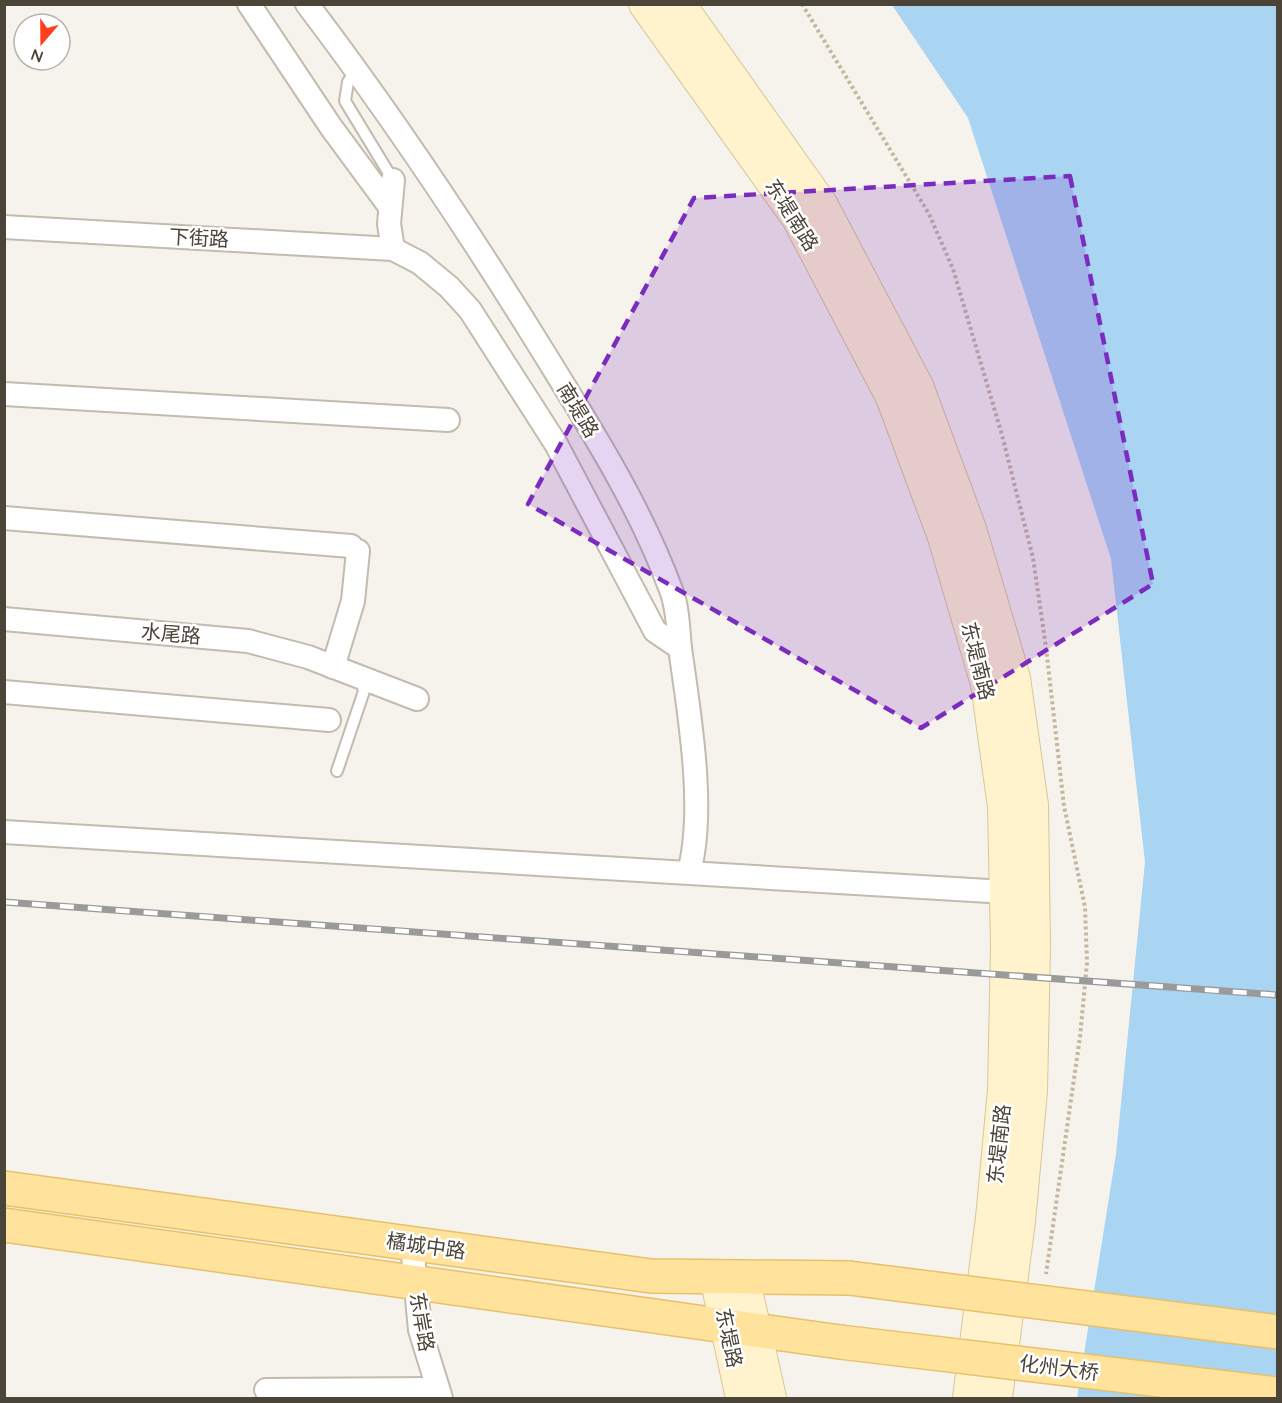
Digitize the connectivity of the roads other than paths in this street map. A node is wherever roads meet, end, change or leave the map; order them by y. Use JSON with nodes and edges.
{"nodes":[{"id":1,"x":249,"y":4,"type":"edge"},
{"id":2,"x":307,"y":4,"type":"edge"},
{"id":3,"x":645,"y":4,"type":"edge"},
{"id":4,"x":679,"y":4,"type":"edge"},
{"id":5,"x":357,"y":70,"type":"junction"},
{"id":6,"x":393,"y":180,"type":"joint"},
{"id":7,"x":390,"y":207,"type":"junction"},
{"id":8,"x":4,"y":226,"type":"edge"},
{"id":9,"x":393,"y":249,"type":"junction"},
{"id":10,"x":4,"y":394,"type":"edge"},
{"id":11,"x":448,"y":420,"type":"dead end"},
{"id":12,"x":4,"y":518,"type":"edge"},
{"id":13,"x":4,"y":619,"type":"edge"},
{"id":14,"x":680,"y":648,"type":"junction"},
{"id":15,"x":333,"y":667,"type":"junction"},
{"id":16,"x":359,"y":677,"type":"junction"},
{"id":17,"x":4,"y":692,"type":"edge"},
{"id":18,"x":417,"y":699,"type":"dead end"},
{"id":19,"x":329,"y":720,"type":"dead end"},
{"id":20,"x":337,"y":771,"type":"dead end"},
{"id":21,"x":4,"y":832,"type":"edge"},
{"id":22,"x":689,"y":872,"type":"junction"},
{"id":23,"x":1019,"y":893,"type":"junction"},
{"id":24,"x":4,"y":1188,"type":"edge"},
{"id":25,"x":4,"y":1225,"type":"edge"},
{"id":26,"x":412,"y":1244,"type":"junction"},
{"id":27,"x":729,"y":1277,"type":"junction"},
{"id":28,"x":415,"y":1281,"type":"junction"},
{"id":29,"x":740,"y":1327,"type":"junction"},
{"id":30,"x":1278,"y":1332,"type":"edge"},
{"id":31,"x":840,"y":1342,"type":"joint"},
{"id":32,"x":266,"y":1390,"type":"dead end"},
{"id":33,"x":439,"y":1394,"type":"edge"},
{"id":34,"x":1278,"y":1394,"type":"edge"},
{"id":35,"x":742,"y":1398,"type":"edge"},
{"id":36,"x":770,"y":1398,"type":"edge"},
{"id":37,"x":969,"y":1398,"type":"edge"},
{"id":38,"x":996,"y":1398,"type":"edge"}],
"edges":[{"from":1,"to":7,"type":"street"},
{"from":2,"to":5,"type":"street","name":"南堤路"},
{"from":3,"to":23,"type":"main road","name":"东堤南路"},
{"from":4,"to":23,"type":"main road","name":"东堤南路"},
{"from":5,"to":6,"type":"lane"},
{"from":5,"to":14,"type":"street","name":"南堤路"},
{"from":6,"to":7,"type":"street"},
{"from":7,"to":9,"type":"street"},
{"from":8,"to":9,"type":"street","name":"下街路"},
{"from":9,"to":14,"type":"street"},
{"from":10,"to":11,"type":"street"},
{"from":12,"to":15,"type":"street"},
{"from":13,"to":15,"type":"street","name":"水尾路"},
{"from":14,"to":22,"type":"street","name":"南堤路"},
{"from":15,"to":16,"type":"street","name":"水尾路"},
{"from":16,"to":18,"type":"street","name":"水尾路"},
{"from":16,"to":20,"type":"lane"},
{"from":17,"to":19,"type":"street"},
{"from":21,"to":22,"type":"street"},
{"from":22,"to":23,"type":"street"},
{"from":23,"to":37,"type":"main road","name":"东堤南路"},
{"from":23,"to":38,"type":"main road","name":"东堤南路"},
{"from":24,"to":26,"type":"main road","name":"橘城中路"},
{"from":25,"to":28,"type":"main road","name":"橘城中路"},
{"from":26,"to":27,"type":"main road","name":"橘城中路"},
{"from":26,"to":28,"type":"street","name":"东岸路"},
{"from":27,"to":29,"type":"main road","name":"东堤路"},
{"from":27,"to":30,"type":"main road","name":"橘城中路","bridge":true},
{"from":28,"to":29,"type":"main road","name":"橘城中路"},
{"from":28,"to":33,"type":"street","name":"东岸路"},
{"from":29,"to":31,"type":"main road","name":"橘城中路"},
{"from":29,"to":35,"type":"main road","name":"东堤路"},
{"from":29,"to":36,"type":"main road","name":"东堤路"},
{"from":31,"to":34,"type":"main road","name":"化州大桥","bridge":true},
{"from":32,"to":33,"type":"street"}]}
